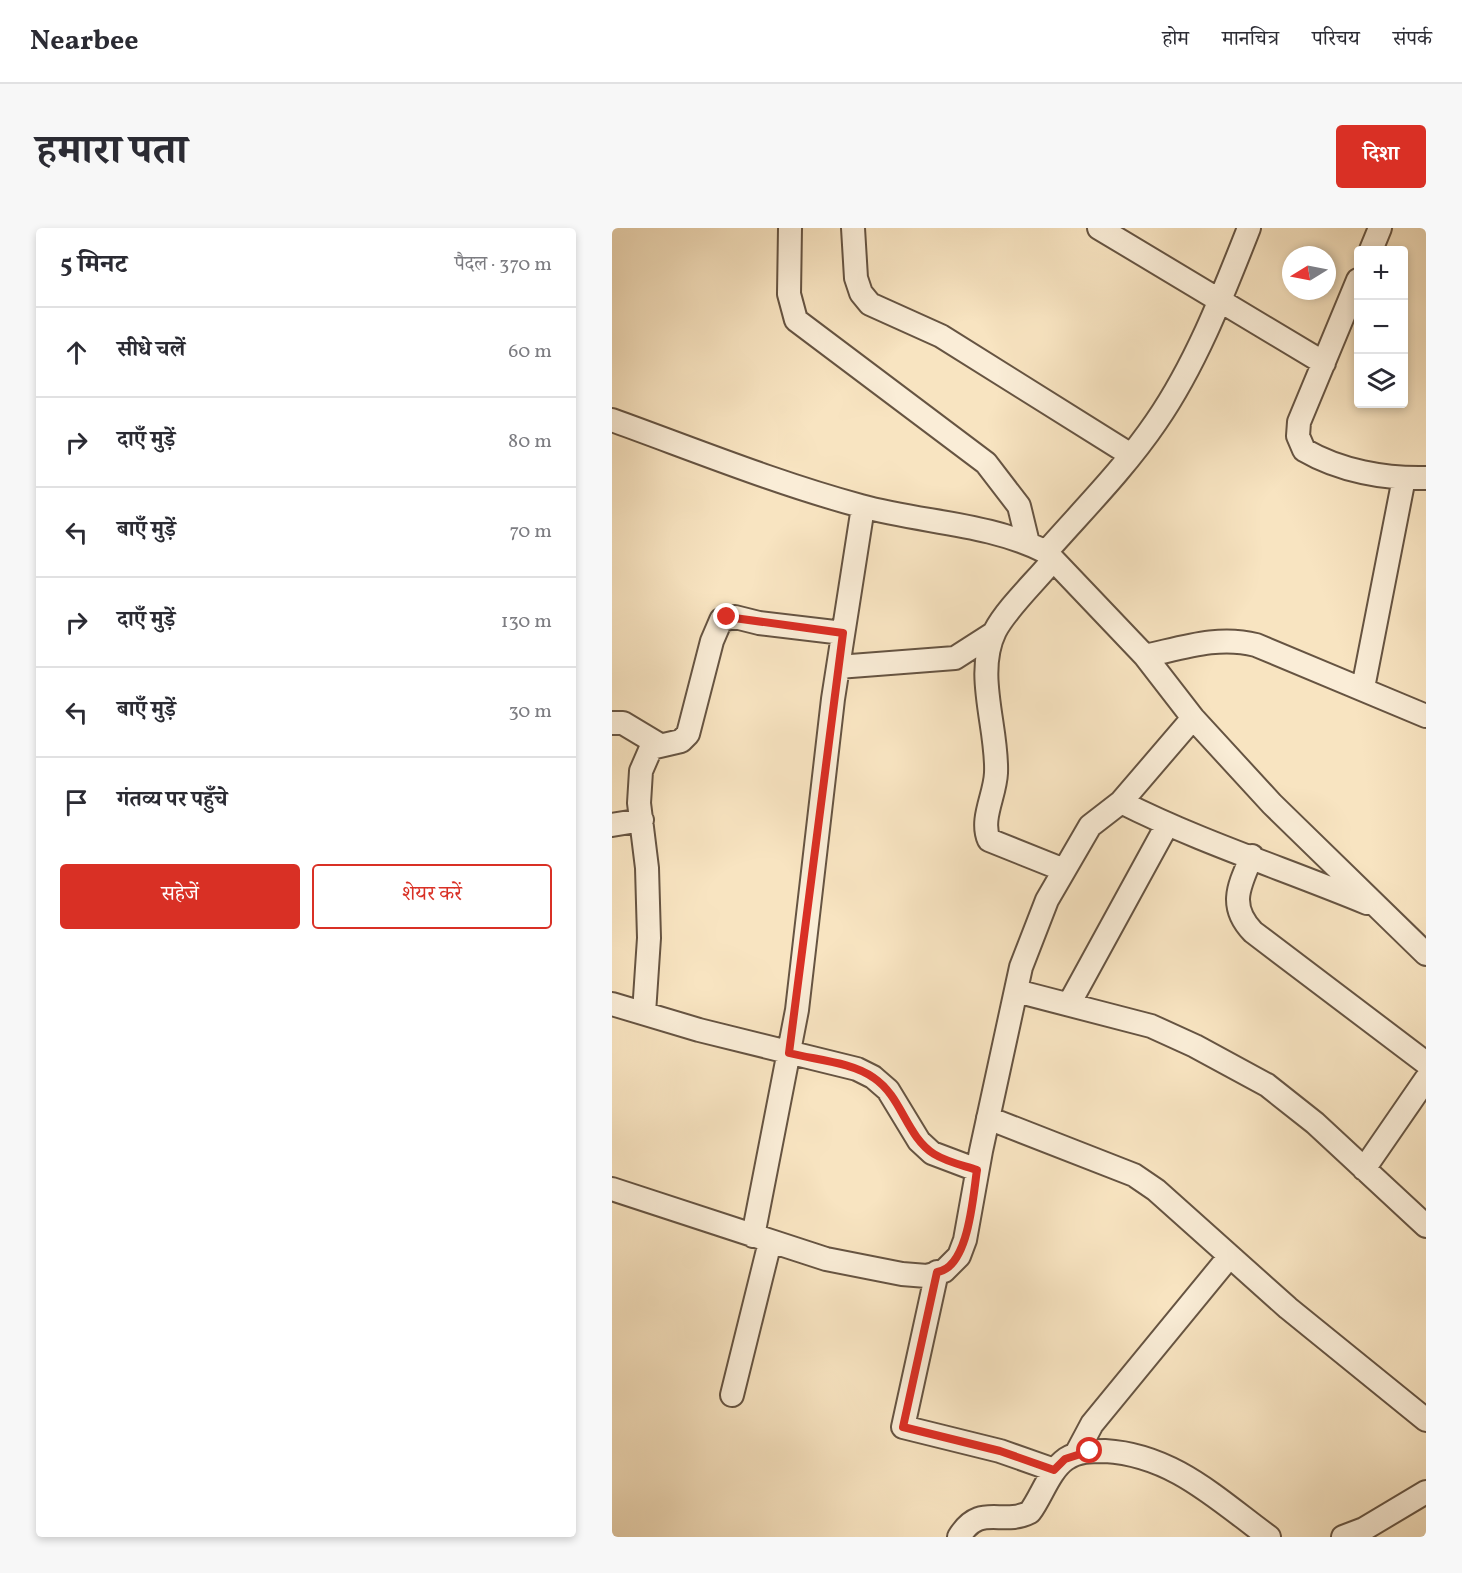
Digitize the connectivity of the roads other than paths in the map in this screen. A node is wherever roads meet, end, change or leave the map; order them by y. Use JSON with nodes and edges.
{"nodes":[{"id":1,"x":789,"y":228,"type":"edge"},
{"id":2,"x":854,"y":228,"type":"edge"},
{"id":3,"x":1099,"y":228,"type":"edge"},
{"id":4,"x":1249,"y":228,"type":"edge"},
{"id":5,"x":1380,"y":228,"type":"edge"},
{"id":6,"x":1373,"y":246,"type":"edge"},
{"id":7,"x":1354,"y":292,"type":"edge"},
{"id":8,"x":1220,"y":298,"type":"junction"},
{"id":9,"x":1324,"y":363,"type":"junction"},
{"id":10,"x":612,"y":420,"type":"edge"},
{"id":11,"x":1131,"y":455,"type":"junction"},
{"id":12,"x":1415,"y":478,"type":"edge"},
{"id":13,"x":863,"y":507,"type":"junction"},
{"id":14,"x":1042,"y":552,"type":"junction"},
{"id":15,"x":843,"y":633,"type":"junction"},
{"id":16,"x":994,"y":633,"type":"junction"},
{"id":17,"x":1145,"y":656,"type":"junction"},
{"id":18,"x":838,"y":668,"type":"junction"},
{"id":19,"x":1363,"y":688,"type":"junction"},
{"id":20,"x":1426,"y":716,"type":"edge"},
{"id":21,"x":1193,"y":718,"type":"junction"},
{"id":22,"x":612,"y":723,"type":"edge"},
{"id":23,"x":658,"y":744,"type":"junction"},
{"id":24,"x":1121,"y":802,"type":"junction"},
{"id":25,"x":642,"y":820,"type":"junction"},
{"id":26,"x":612,"y":825,"type":"edge"},
{"id":27,"x":1167,"y":825,"type":"junction"},
{"id":28,"x":1252,"y":856,"type":"junction"},
{"id":29,"x":1064,"y":870,"type":"junction"},
{"id":30,"x":1382,"y":910,"type":"junction"},
{"id":31,"x":1426,"y":954,"type":"edge"},
{"id":32,"x":1016,"y":991,"type":"junction"},
{"id":33,"x":612,"y":1004,"type":"edge"},
{"id":34,"x":1069,"y":1004,"type":"junction"},
{"id":35,"x":644,"y":1013,"type":"junction"},
{"id":36,"x":789,"y":1053,"type":"junction"},
{"id":37,"x":1426,"y":1063,"type":"edge"},
{"id":38,"x":1426,"y":1079,"type":"edge"},
{"id":39,"x":988,"y":1118,"type":"junction"},
{"id":40,"x":1364,"y":1168,"type":"junction"},
{"id":41,"x":977,"y":1170,"type":"junction"},
{"id":42,"x":612,"y":1189,"type":"edge"},
{"id":43,"x":1426,"y":1226,"type":"edge"},
{"id":44,"x":761,"y":1239,"type":"junction"},
{"id":45,"x":1229,"y":1257,"type":"junction"},
{"id":46,"x":937,"y":1272,"type":"junction"},
{"id":47,"x":732,"y":1395,"type":"dead end"},
{"id":48,"x":1426,"y":1420,"type":"edge"},
{"id":49,"x":1076,"y":1454,"type":"junction"},
{"id":50,"x":1054,"y":1470,"type":"junction"},
{"id":51,"x":1426,"y":1492,"type":"edge"},
{"id":52,"x":959,"y":1537,"type":"edge"},
{"id":53,"x":1269,"y":1537,"type":"edge"},
{"id":54,"x":1343,"y":1537,"type":"edge"}],
"edges":[{"from":1,"to":14,"type":"street"},
{"from":2,"to":11,"type":"street"},
{"from":3,"to":8,"type":"street"},
{"from":4,"to":8,"type":"street"},
{"from":5,"to":6,"type":"street"},
{"from":7,"to":9,"type":"street"},
{"from":8,"to":9,"type":"street"},
{"from":8,"to":11,"type":"street"},
{"from":9,"to":12,"type":"street"},
{"from":10,"to":13,"type":"street"},
{"from":11,"to":14,"type":"street"},
{"from":12,"to":19,"type":"street"},
{"from":13,"to":14,"type":"street"},
{"from":13,"to":15,"type":"street"},
{"from":14,"to":16,"type":"street"},
{"from":14,"to":17,"type":"street"},
{"from":15,"to":18,"type":"street"},
{"from":15,"to":23,"type":"street"},
{"from":16,"to":18,"type":"street"},
{"from":16,"to":29,"type":"street"},
{"from":17,"to":19,"type":"street"},
{"from":17,"to":21,"type":"street"},
{"from":18,"to":36,"type":"street"},
{"from":19,"to":20,"type":"street"},
{"from":21,"to":24,"type":"street"},
{"from":21,"to":30,"type":"street"},
{"from":22,"to":23,"type":"street"},
{"from":23,"to":25,"type":"street"},
{"from":24,"to":27,"type":"street"},
{"from":24,"to":29,"type":"street"},
{"from":25,"to":26,"type":"street"},
{"from":25,"to":35,"type":"street"},
{"from":27,"to":28,"type":"street"},
{"from":27,"to":34,"type":"street"},
{"from":28,"to":30,"type":"street"},
{"from":28,"to":37,"type":"street"},
{"from":29,"to":32,"type":"street"},
{"from":30,"to":31,"type":"street"},
{"from":32,"to":34,"type":"street"},
{"from":32,"to":39,"type":"street"},
{"from":33,"to":35,"type":"street"},
{"from":34,"to":40,"type":"street"},
{"from":35,"to":36,"type":"street"},
{"from":36,"to":41,"type":"street"},
{"from":36,"to":44,"type":"street"},
{"from":38,"to":40,"type":"street"},
{"from":39,"to":41,"type":"street"},
{"from":39,"to":45,"type":"street"},
{"from":40,"to":43,"type":"street"},
{"from":41,"to":46,"type":"street"},
{"from":42,"to":44,"type":"street"},
{"from":44,"to":46,"type":"street"},
{"from":44,"to":47,"type":"street"},
{"from":45,"to":48,"type":"street"},
{"from":45,"to":49,"type":"street"},
{"from":46,"to":50,"type":"street"},
{"from":49,"to":50,"type":"street"},
{"from":49,"to":53,"type":"street"},
{"from":50,"to":52,"type":"street"},
{"from":51,"to":54,"type":"street"}]}
